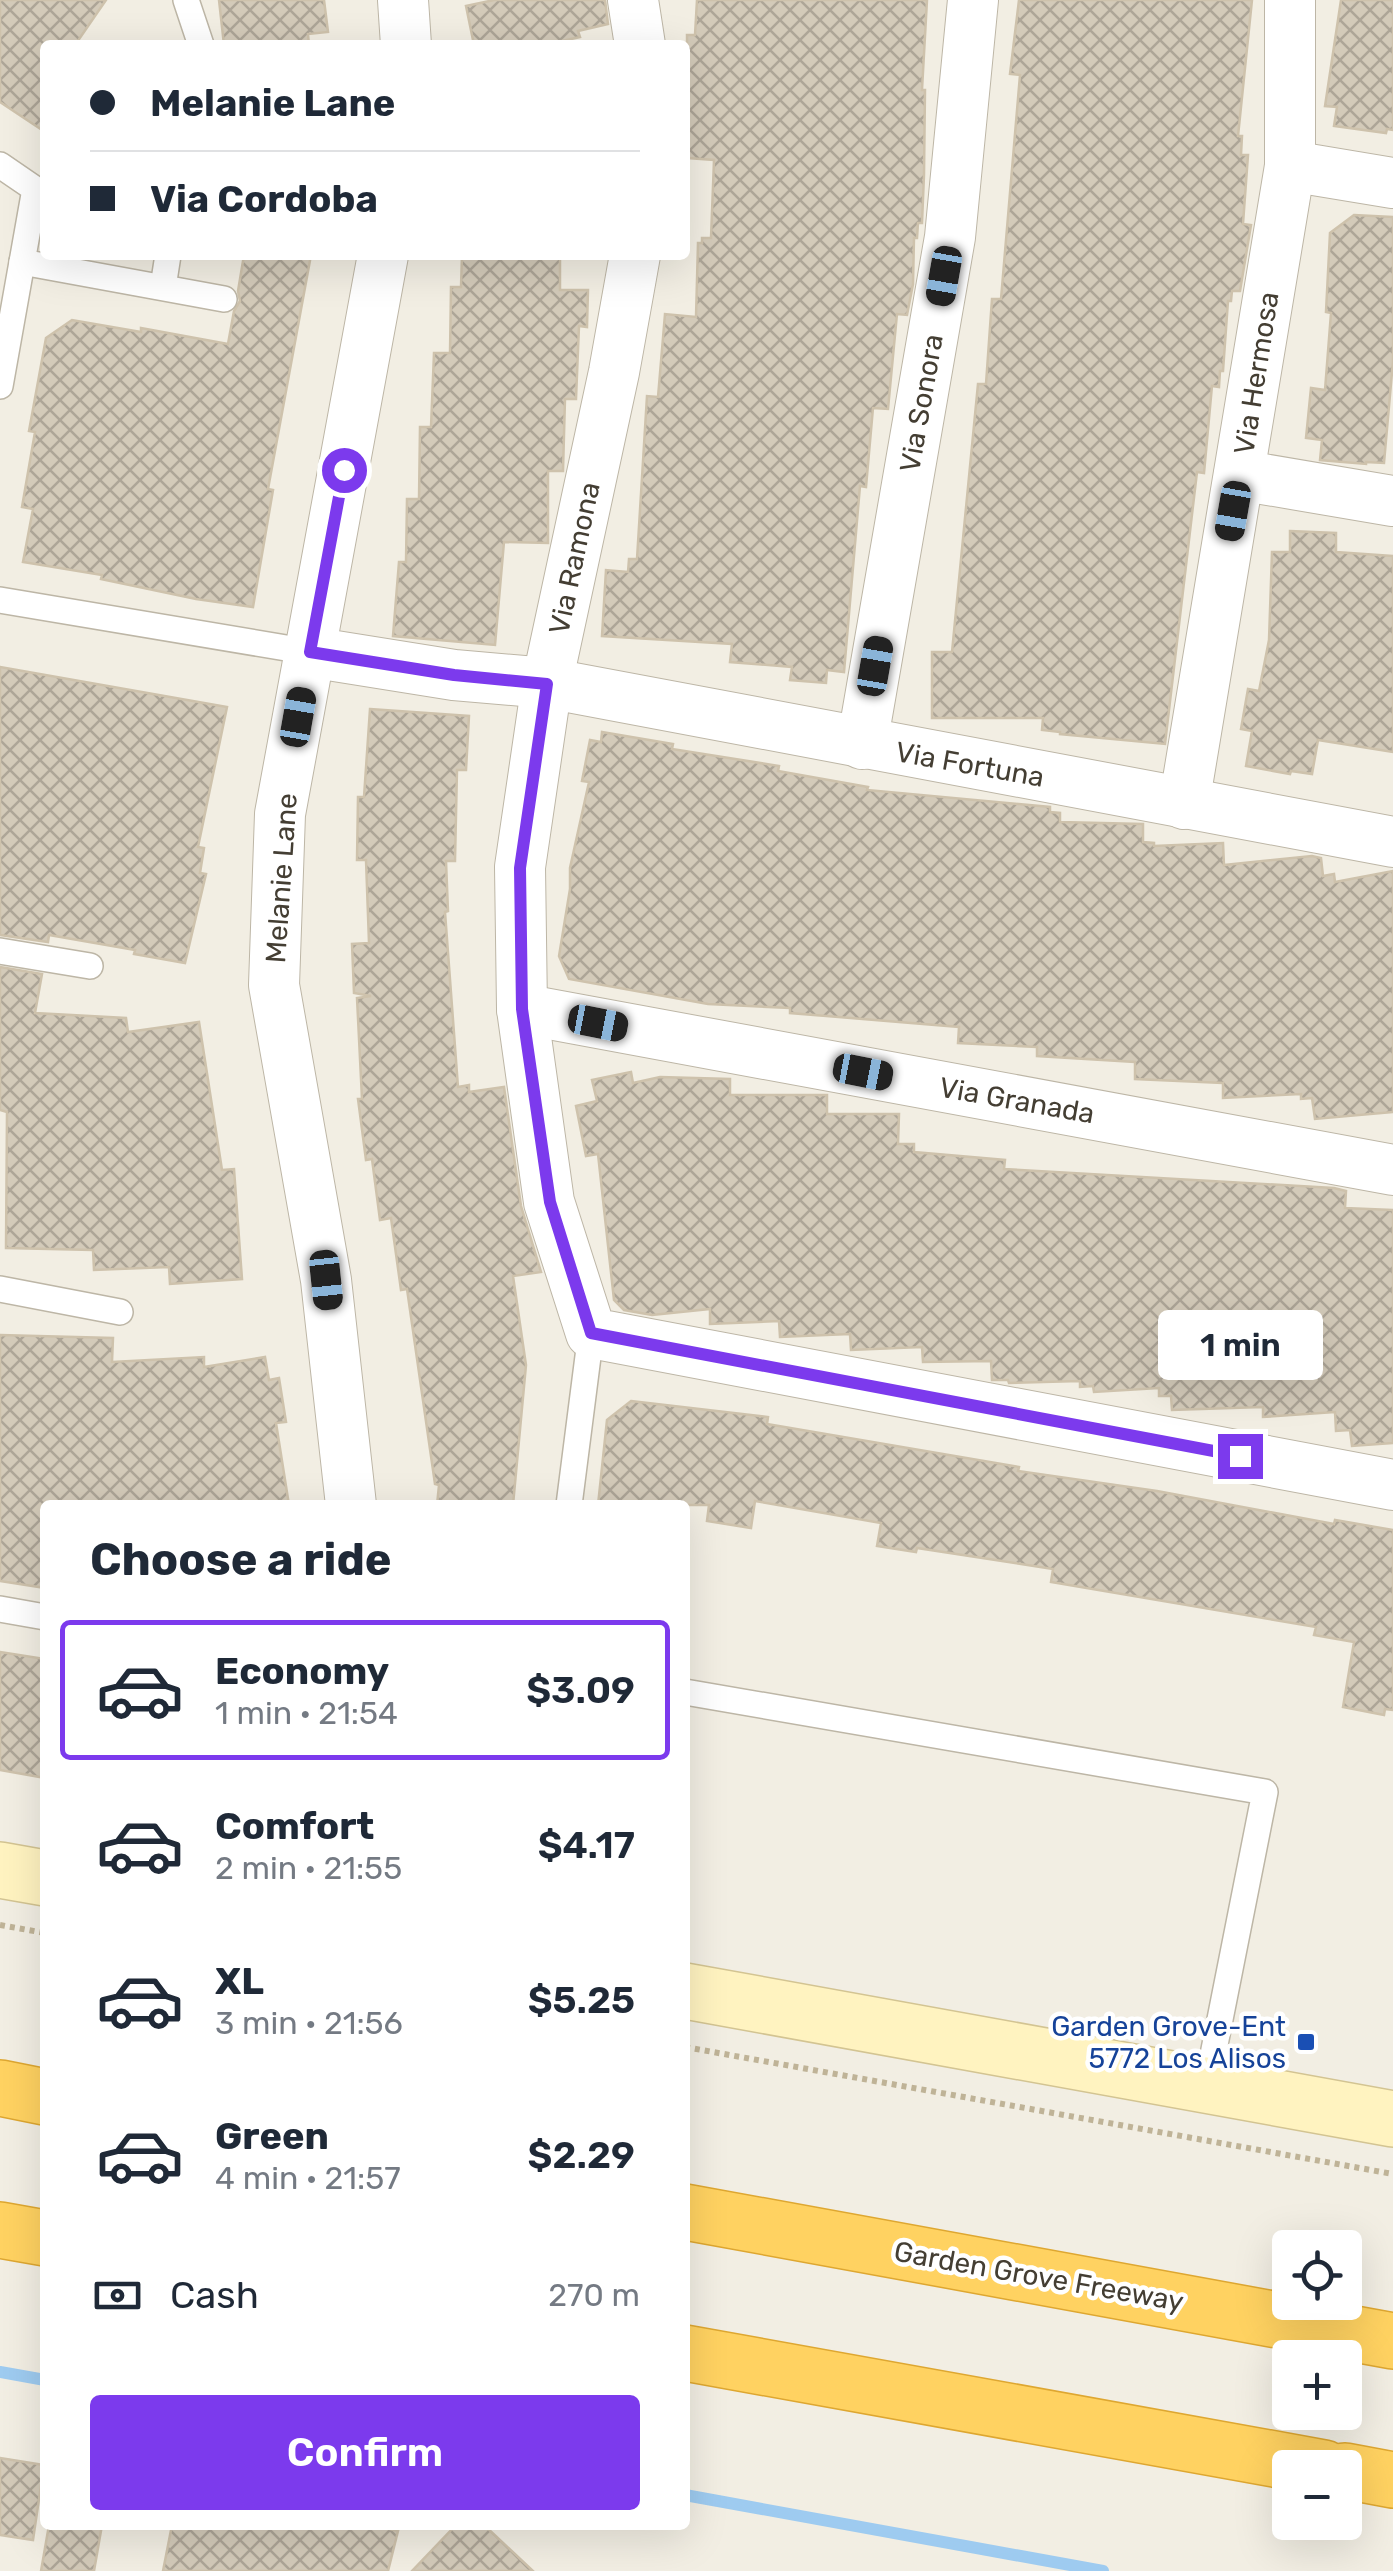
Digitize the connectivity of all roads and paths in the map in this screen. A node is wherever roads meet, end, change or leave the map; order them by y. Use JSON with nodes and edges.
{"nodes":[{"id":1,"x":186,"y":0,"type":"edge"},
{"id":2,"x":403,"y":0,"type":"edge"},
{"id":3,"x":632,"y":0,"type":"edge"},
{"id":4,"x":972,"y":0,"type":"edge"},
{"id":5,"x":1290,"y":0,"type":"edge"},
{"id":6,"x":199,"y":40,"type":"edge"},
{"id":7,"x":406,"y":40,"type":"edge"},
{"id":8,"x":639,"y":40,"type":"edge"},
{"id":9,"x":0,"y":165,"type":"edge"},
{"id":10,"x":1290,"y":166,"type":"junction"},
{"id":11,"x":1393,"y":183,"type":"edge"},
{"id":12,"x":167,"y":260,"type":"edge"},
{"id":13,"x":383,"y":260,"type":"edge"},
{"id":14,"x":634,"y":260,"type":"edge"},
{"id":15,"x":22,"y":262,"type":"junction"},
{"id":16,"x":163,"y":287,"type":"junction"},
{"id":17,"x":224,"y":299,"type":"dead end"},
{"id":18,"x":0,"y":386,"type":"edge"},
{"id":19,"x":1240,"y":474,"type":"junction"},
{"id":20,"x":1393,"y":501,"type":"edge"},
{"id":21,"x":0,"y":600,"type":"edge"},
{"id":22,"x":310,"y":652,"type":"junction"},
{"id":23,"x":547,"y":684,"type":"junction"},
{"id":24,"x":862,"y":744,"type":"junction"},
{"id":25,"x":1184,"y":804,"type":"junction"},
{"id":26,"x":1393,"y":842,"type":"edge"},
{"id":27,"x":0,"y":951,"type":"edge"},
{"id":28,"x":90,"y":966,"type":"dead end"},
{"id":29,"x":522,"y":1009,"type":"junction"},
{"id":30,"x":1393,"y":1170,"type":"edge"},
{"id":31,"x":0,"y":1289,"type":"edge"},
{"id":32,"x":120,"y":1312,"type":"dead end"},
{"id":33,"x":591,"y":1333,"type":"junction"},
{"id":34,"x":1393,"y":1486,"type":"edge"},
{"id":35,"x":350,"y":1500,"type":"edge"},
{"id":36,"x":570,"y":1500,"type":"edge"},
{"id":37,"x":0,"y":1609,"type":"edge"},
{"id":38,"x":40,"y":1616,"type":"edge"},
{"id":39,"x":690,"y":1693,"type":"edge"},
{"id":40,"x":0,"y":1870,"type":"edge"},
{"id":41,"x":40,"y":1877,"type":"edge"},
{"id":42,"x":0,"y":1924,"type":"edge"},
{"id":43,"x":40,"y":1932,"type":"edge"},
{"id":44,"x":690,"y":1992,"type":"edge"},
{"id":45,"x":690,"y":2048,"type":"edge"},
{"id":46,"x":1206,"y":2085,"type":"junction"},
{"id":47,"x":0,"y":2088,"type":"edge"},
{"id":48,"x":40,"y":2095,"type":"edge"},
{"id":49,"x":1393,"y":2119,"type":"edge"},
{"id":50,"x":1393,"y":2174,"type":"edge"},
{"id":51,"x":690,"y":2213,"type":"edge"},
{"id":52,"x":0,"y":2230,"type":"edge"},
{"id":53,"x":40,"y":2237,"type":"edge"},
{"id":54,"x":1393,"y":2340,"type":"edge"},
{"id":55,"x":690,"y":2354,"type":"edge"},
{"id":56,"x":1272,"y":2459,"type":"edge"},
{"id":57,"x":1362,"y":2474,"type":"edge"},
{"id":58,"x":1393,"y":2480,"type":"edge"}],
"edges":[{"from":1,"to":6,"type":"lane"},
{"from":2,"to":7,"type":"street"},
{"from":3,"to":8,"type":"street"},
{"from":4,"to":24,"type":"street","name":"Via Sonora"},
{"from":5,"to":10,"type":"street","name":"Via Hermosa"},
{"from":9,"to":15,"type":"lane"},
{"from":10,"to":11,"type":"street"},
{"from":10,"to":19,"type":"street","name":"Via Hermosa"},
{"from":12,"to":16,"type":"lane"},
{"from":13,"to":22,"type":"street","name":"Melanie Lane"},
{"from":14,"to":23,"type":"street","name":"Via Ramona"},
{"from":15,"to":16,"type":"lane"},
{"from":15,"to":18,"type":"lane"},
{"from":16,"to":17,"type":"lane"},
{"from":19,"to":20,"type":"street"},
{"from":19,"to":25,"type":"street","name":"Via Hermosa"},
{"from":21,"to":22,"type":"lane"},
{"from":22,"to":23,"type":"street","name":"Via Fortuna"},
{"from":22,"to":35,"type":"street","name":"Melanie Lane"},
{"from":23,"to":24,"type":"street","name":"Via Fortuna"},
{"from":23,"to":29,"type":"street","name":"Via Ramona"},
{"from":24,"to":25,"type":"street","name":"Via Fortuna"},
{"from":25,"to":26,"type":"street","name":"Via Fortuna"},
{"from":27,"to":28,"type":"lane"},
{"from":29,"to":30,"type":"street","name":"Via Granada"},
{"from":29,"to":33,"type":"street","name":"Via Ramona"},
{"from":31,"to":32,"type":"lane"},
{"from":33,"to":34,"type":"street"},
{"from":33,"to":36,"type":"lane"},
{"from":37,"to":38,"type":"lane"},
{"from":39,"to":46,"type":"lane"},
{"from":40,"to":41,"type":"main road"},
{"from":42,"to":43,"type":"path"},
{"from":44,"to":46,"type":"main road"},
{"from":45,"to":50,"type":"path"},
{"from":46,"to":49,"type":"main road"},
{"from":47,"to":48,"type":"highway"},
{"from":51,"to":54,"type":"highway","name":"Garden Grove Freeway"},
{"from":52,"to":53,"type":"highway"},
{"from":55,"to":56,"type":"highway"},
{"from":57,"to":58,"type":"highway"}]}
